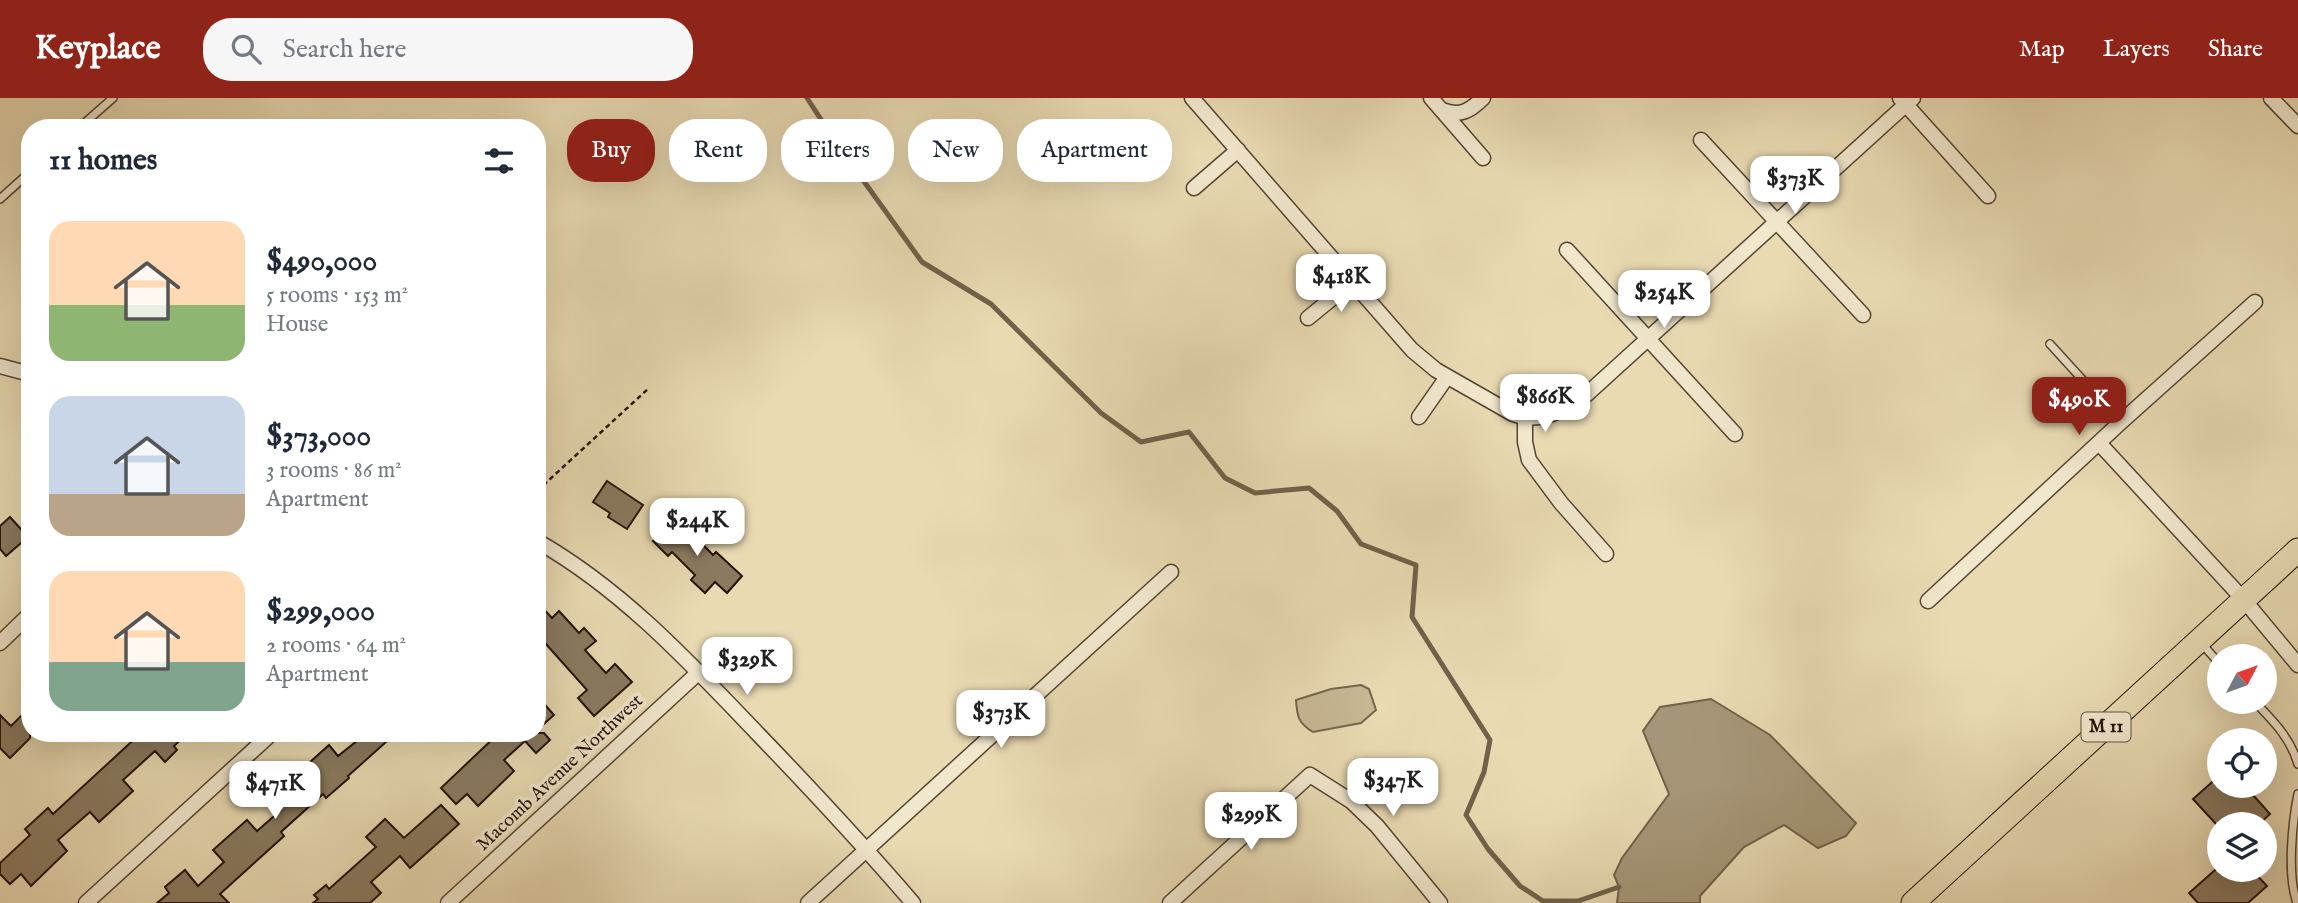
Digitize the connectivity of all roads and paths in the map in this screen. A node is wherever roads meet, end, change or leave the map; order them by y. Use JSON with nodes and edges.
{"nodes":[{"id":1,"x":113,"y":98,"type":"edge"},
{"id":2,"x":1192,"y":98,"type":"edge"},
{"id":3,"x":1483,"y":98,"type":"edge"},
{"id":4,"x":2271,"y":98,"type":"edge"},
{"id":5,"x":1906,"y":100,"type":"edge"},
{"id":6,"x":1436,"y":104,"type":"edge"},
{"id":7,"x":89,"y":119,"type":"edge"},
{"id":8,"x":2298,"y":126,"type":"edge"},
{"id":9,"x":1701,"y":141,"type":"dead end"},
{"id":10,"x":1238,"y":150,"type":"junction"},
{"id":11,"x":1483,"y":158,"type":"dead end"},
{"id":12,"x":21,"y":180,"type":"edge"},
{"id":13,"x":1194,"y":188,"type":"dead end"},
{"id":14,"x":1988,"y":196,"type":"dead end"},
{"id":15,"x":0,"y":199,"type":"edge"},
{"id":16,"x":1777,"y":222,"type":"junction"},
{"id":17,"x":1567,"y":250,"type":"dead end"},
{"id":18,"x":1352,"y":282,"type":"junction"},
{"id":19,"x":2255,"y":302,"type":"dead end"},
{"id":20,"x":1863,"y":315,"type":"dead end"},
{"id":21,"x":1308,"y":318,"type":"dead end"},
{"id":22,"x":1648,"y":339,"type":"junction"},
{"id":23,"x":2050,"y":344,"type":"dead end"},
{"id":24,"x":0,"y":366,"type":"edge"},
{"id":25,"x":21,"y":372,"type":"edge"},
{"id":26,"x":1447,"y":377,"type":"junction"},
{"id":27,"x":649,"y":388,"type":"dead end"},
{"id":28,"x":1419,"y":416,"type":"dead end"},
{"id":29,"x":1525,"y":418,"type":"junction"},
{"id":30,"x":2121,"y":422,"type":"junction"},
{"id":31,"x":1735,"y":434,"type":"dead end"},
{"id":32,"x":2099,"y":443,"type":"junction"},
{"id":33,"x":546,"y":483,"type":"edge"},
{"id":34,"x":546,"y":547,"type":"edge"},
{"id":35,"x":2298,"y":550,"type":"edge"},
{"id":36,"x":1606,"y":554,"type":"dead end"},
{"id":37,"x":1171,"y":572,"type":"dead end"},
{"id":38,"x":2244,"y":600,"type":"junction"},
{"id":39,"x":1928,"y":601,"type":"dead end"},
{"id":40,"x":21,"y":623,"type":"edge"},
{"id":41,"x":2199,"y":641,"type":"junction"},
{"id":42,"x":0,"y":643,"type":"edge"},
{"id":43,"x":2207,"y":650,"type":"edge"},
{"id":44,"x":2298,"y":665,"type":"edge"},
{"id":45,"x":699,"y":672,"type":"junction"},
{"id":46,"x":2267,"y":714,"type":"edge"},
{"id":47,"x":262,"y":742,"type":"edge"},
{"id":48,"x":2298,"y":764,"type":"edge"},
{"id":49,"x":2298,"y":796,"type":"edge"},
{"id":50,"x":867,"y":849,"type":"junction"},
{"id":51,"x":2295,"y":852,"type":"edge"},
{"id":52,"x":86,"y":903,"type":"edge"},
{"id":53,"x":448,"y":903,"type":"edge"},
{"id":54,"x":808,"y":903,"type":"edge"},
{"id":55,"x":913,"y":903,"type":"edge"},
{"id":56,"x":1170,"y":903,"type":"edge"},
{"id":57,"x":1440,"y":903,"type":"edge"},
{"id":58,"x":1913,"y":903,"type":"edge"},
{"id":59,"x":2297,"y":903,"type":"edge"}],
"edges":[{"from":1,"to":7,"type":"lane"},
{"from":2,"to":10,"type":"street"},
{"from":3,"to":6,"type":"street"},
{"from":4,"to":8,"type":"street"},
{"from":5,"to":14,"type":"street"},
{"from":5,"to":16,"type":"street"},
{"from":6,"to":11,"type":"street"},
{"from":9,"to":16,"type":"street"},
{"from":10,"to":13,"type":"street"},
{"from":10,"to":18,"type":"street"},
{"from":12,"to":15,"type":"lane"},
{"from":16,"to":20,"type":"street"},
{"from":16,"to":22,"type":"street"},
{"from":17,"to":22,"type":"street"},
{"from":18,"to":21,"type":"street"},
{"from":18,"to":26,"type":"street"},
{"from":19,"to":30,"type":"street"},
{"from":22,"to":29,"type":"street"},
{"from":22,"to":31,"type":"street"},
{"from":23,"to":30,"type":"lane"},
{"from":24,"to":25,"type":"street"},
{"from":26,"to":28,"type":"street"},
{"from":26,"to":29,"type":"street"},
{"from":27,"to":33,"type":"path"},
{"from":29,"to":36,"type":"street"},
{"from":30,"to":32,"type":"street"},
{"from":32,"to":38,"type":"street"},
{"from":32,"to":39,"type":"street"},
{"from":34,"to":45,"type":"street"},
{"from":35,"to":38,"type":"main road","number":"M 11"},
{"from":37,"to":50,"type":"street"},
{"from":38,"to":41,"type":"main road","number":"M 11"},
{"from":38,"to":44,"type":"street"},
{"from":40,"to":42,"type":"street"},
{"from":41,"to":43,"type":"lane"},
{"from":41,"to":58,"type":"main road","number":"M 11"},
{"from":45,"to":50,"type":"street"},
{"from":45,"to":53,"type":"street","name":"Macomb Avenue Northwest"},
{"from":46,"to":48,"type":"lane"},
{"from":47,"to":52,"type":"street"},
{"from":49,"to":51,"type":"lane"},
{"from":50,"to":54,"type":"street"},
{"from":50,"to":55,"type":"street"},
{"from":51,"to":59,"type":"lane"},
{"from":56,"to":57,"type":"street"}]}
